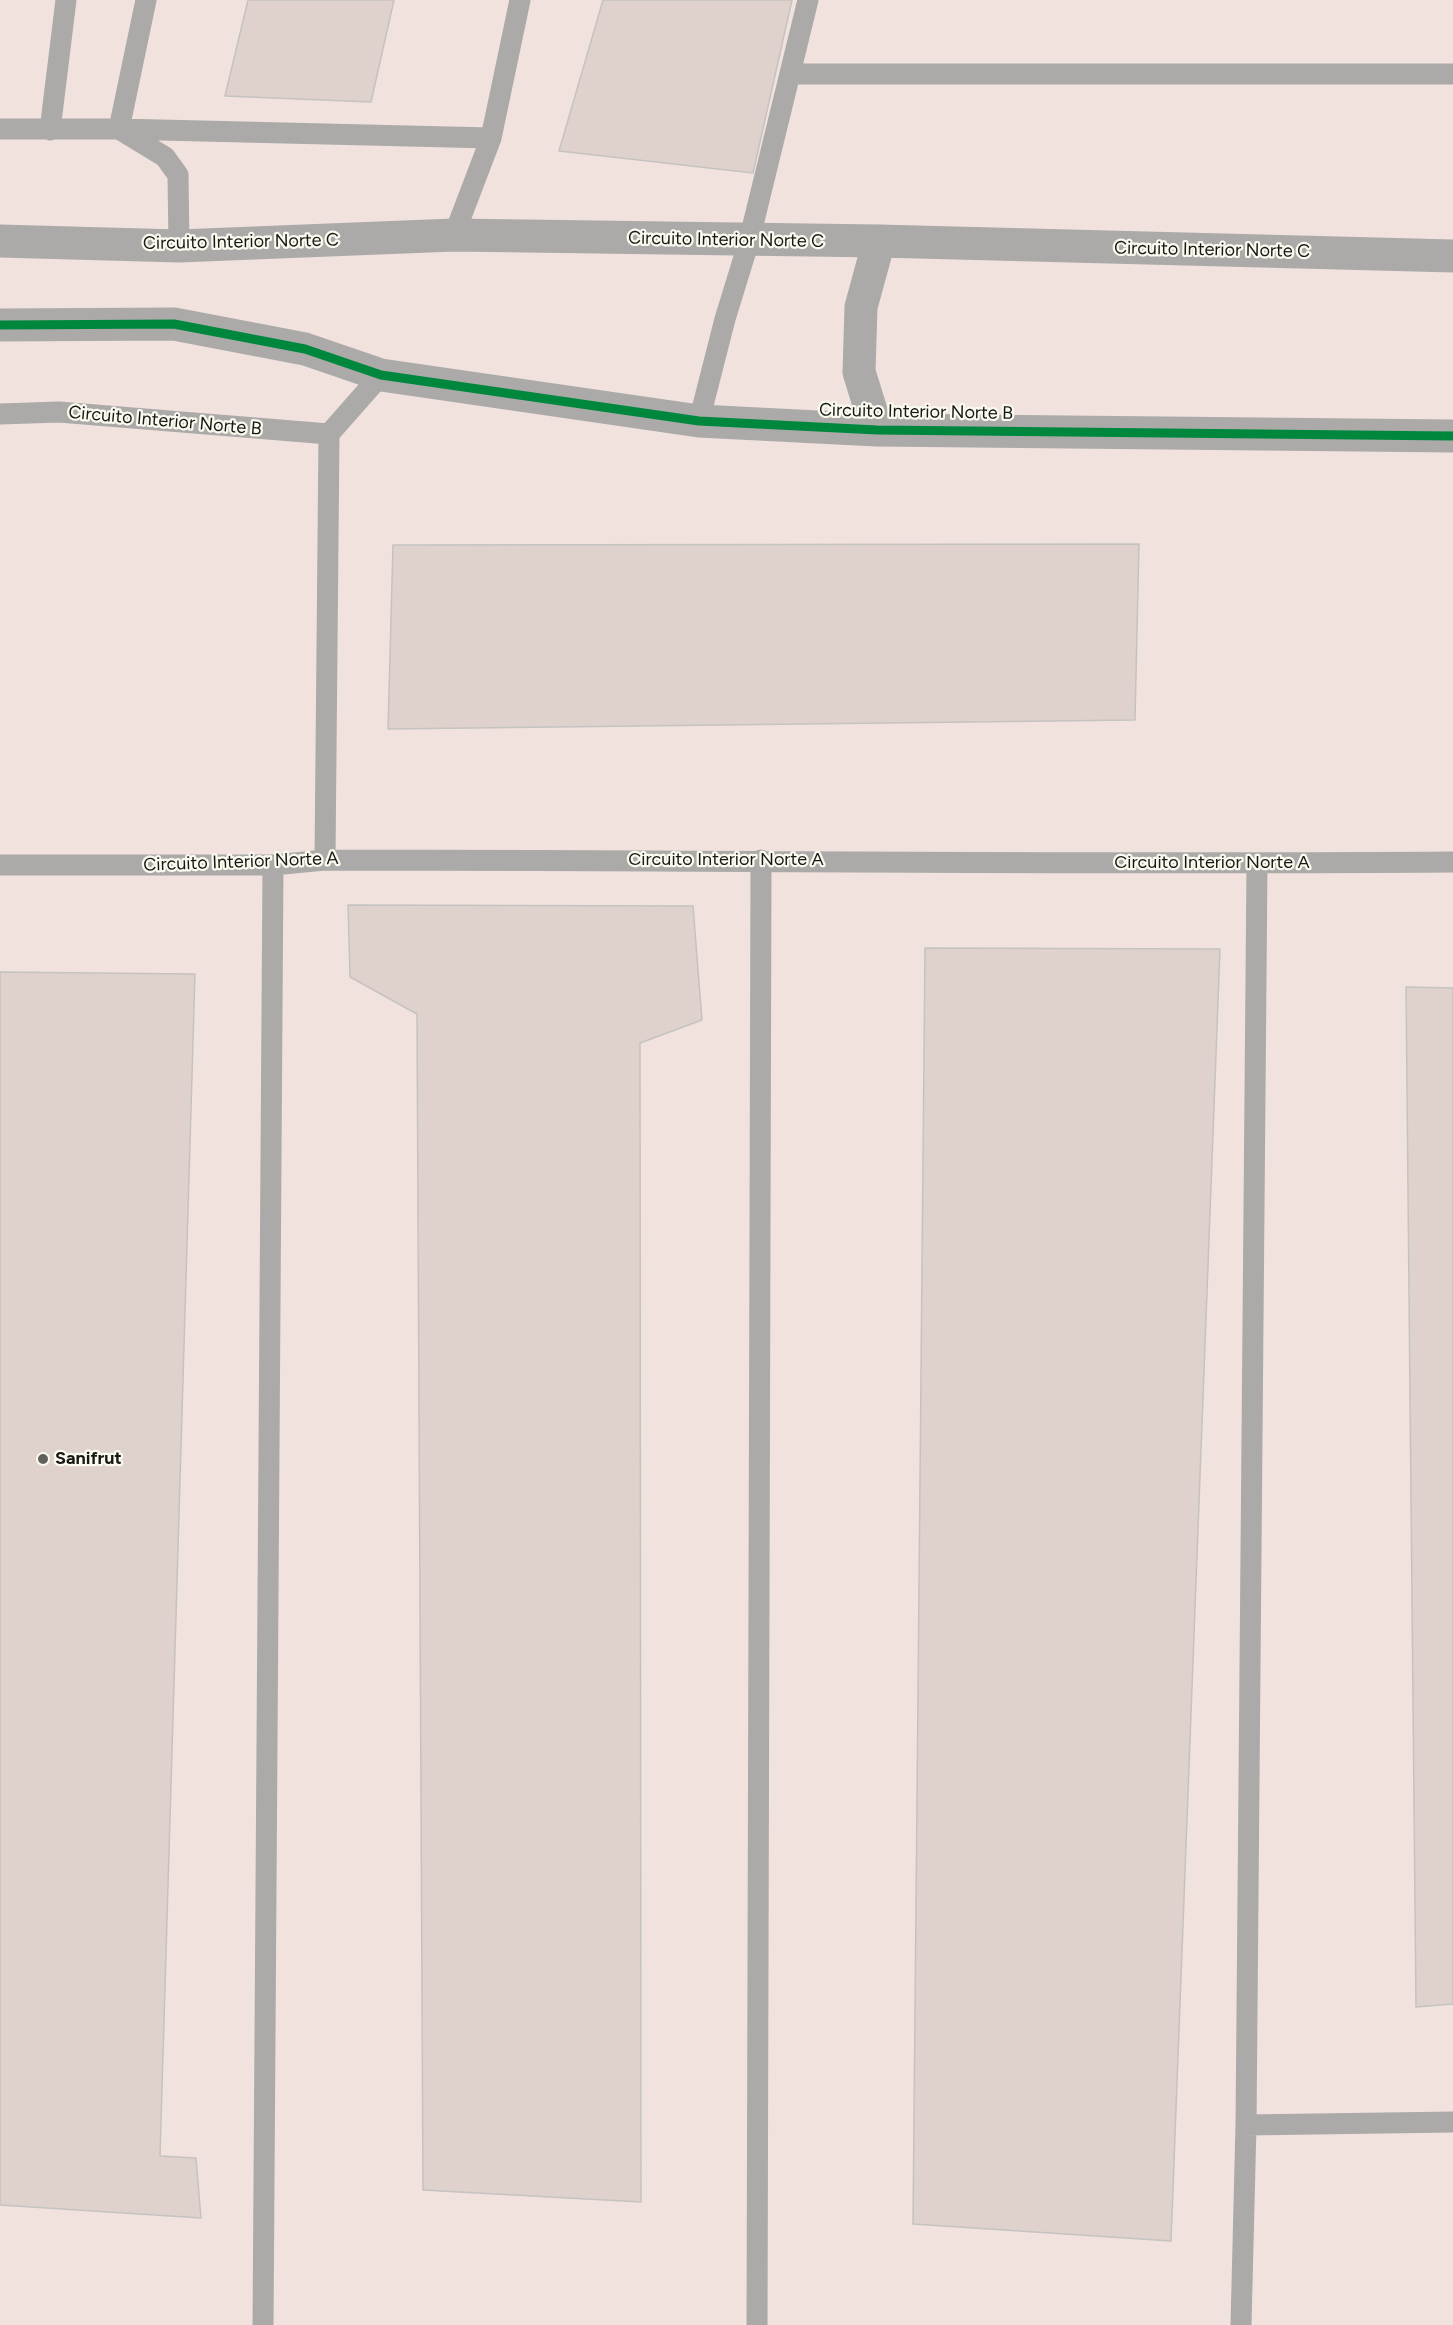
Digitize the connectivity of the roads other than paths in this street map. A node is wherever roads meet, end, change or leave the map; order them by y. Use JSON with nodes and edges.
{"nodes":[{"id":1,"x":66,"y":0,"type":"edge"},
{"id":2,"x":146,"y":0,"type":"edge"},
{"id":3,"x":520,"y":0,"type":"edge"},
{"id":4,"x":808,"y":0,"type":"edge"},
{"id":5,"x":790,"y":74,"type":"junction"},
{"id":6,"x":1453,"y":74,"type":"edge"},
{"id":7,"x":0,"y":129,"type":"edge"},
{"id":8,"x":118,"y":129,"type":"junction"},
{"id":9,"x":50,"y":130,"type":"junction"},
{"id":10,"x":491,"y":138,"type":"junction"},
{"id":11,"x":454,"y":235,"type":"junction"},
{"id":12,"x":0,"y":241,"type":"edge"},
{"id":13,"x":749,"y":241,"type":"junction"},
{"id":14,"x":879,"y":242,"type":"junction"},
{"id":15,"x":179,"y":246,"type":"junction"},
{"id":16,"x":1453,"y":256,"type":"edge"},
{"id":17,"x":0,"y":325,"type":"edge"},
{"id":18,"x":381,"y":375,"type":"junction"},
{"id":19,"x":0,"y":414,"type":"edge"},
{"id":20,"x":699,"y":422,"type":"junction"},
{"id":21,"x":877,"y":430,"type":"junction"},
{"id":22,"x":329,"y":434,"type":"junction"},
{"id":23,"x":1453,"y":436,"type":"edge"},
{"id":24,"x":325,"y":860,"type":"junction"},
{"id":25,"x":761,"y":860,"type":"junction"},
{"id":26,"x":1453,"y":862,"type":"edge"},
{"id":27,"x":1257,"y":864,"type":"junction"},
{"id":28,"x":0,"y":865,"type":"edge"},
{"id":29,"x":273,"y":865,"type":"junction"},
{"id":30,"x":1453,"y":2122,"type":"edge"},
{"id":31,"x":1246,"y":2125,"type":"junction"},
{"id":32,"x":263,"y":2325,"type":"edge"},
{"id":33,"x":757,"y":2325,"type":"edge"},
{"id":34,"x":1240,"y":2325,"type":"edge"}],
"edges":[{"from":1,"to":9,"type":"lane"},
{"from":2,"to":8,"type":"lane"},
{"from":3,"to":10,"type":"lane"},
{"from":4,"to":5,"type":"lane"},
{"from":5,"to":6,"type":"lane"},
{"from":5,"to":13,"type":"lane"},
{"from":7,"to":9,"type":"lane"},
{"from":8,"to":9,"type":"lane"},
{"from":8,"to":10,"type":"lane"},
{"from":8,"to":15,"type":"lane"},
{"from":10,"to":11,"type":"lane"},
{"from":11,"to":13,"type":"street","name":"Circuito Interior Norte C"},
{"from":11,"to":15,"type":"street","name":"Circuito Interior Norte C"},
{"from":12,"to":15,"type":"street","name":"Circuito Interior Norte C"},
{"from":13,"to":14,"type":"street","name":"Circuito Interior Norte C"},
{"from":13,"to":20,"type":"lane"},
{"from":14,"to":16,"type":"street","name":"Circuito Interior Norte C"},
{"from":14,"to":21,"type":"street"},
{"from":17,"to":18,"type":"street","name":"Circuito Interior Norte B"},
{"from":18,"to":20,"type":"street","name":"Circuito Interior Norte B"},
{"from":18,"to":22,"type":"lane"},
{"from":19,"to":22,"type":"lane","name":"Circuito Interior Norte B"},
{"from":20,"to":21,"type":"street","name":"Circuito Interior Norte B"},
{"from":21,"to":23,"type":"street","name":"Circuito Interior Norte B"},
{"from":22,"to":24,"type":"lane"},
{"from":24,"to":25,"type":"lane","name":"Circuito Interior Norte A"},
{"from":24,"to":29,"type":"lane","name":"Circuito Interior Norte A"},
{"from":25,"to":27,"type":"lane","name":"Circuito Interior Norte A"},
{"from":25,"to":33,"type":"lane"},
{"from":26,"to":27,"type":"lane","name":"Circuito Interior Norte A"},
{"from":27,"to":31,"type":"lane"},
{"from":28,"to":29,"type":"lane","name":"Circuito Interior Norte A"},
{"from":29,"to":32,"type":"lane"},
{"from":30,"to":31,"type":"lane"},
{"from":31,"to":34,"type":"lane"}]}
